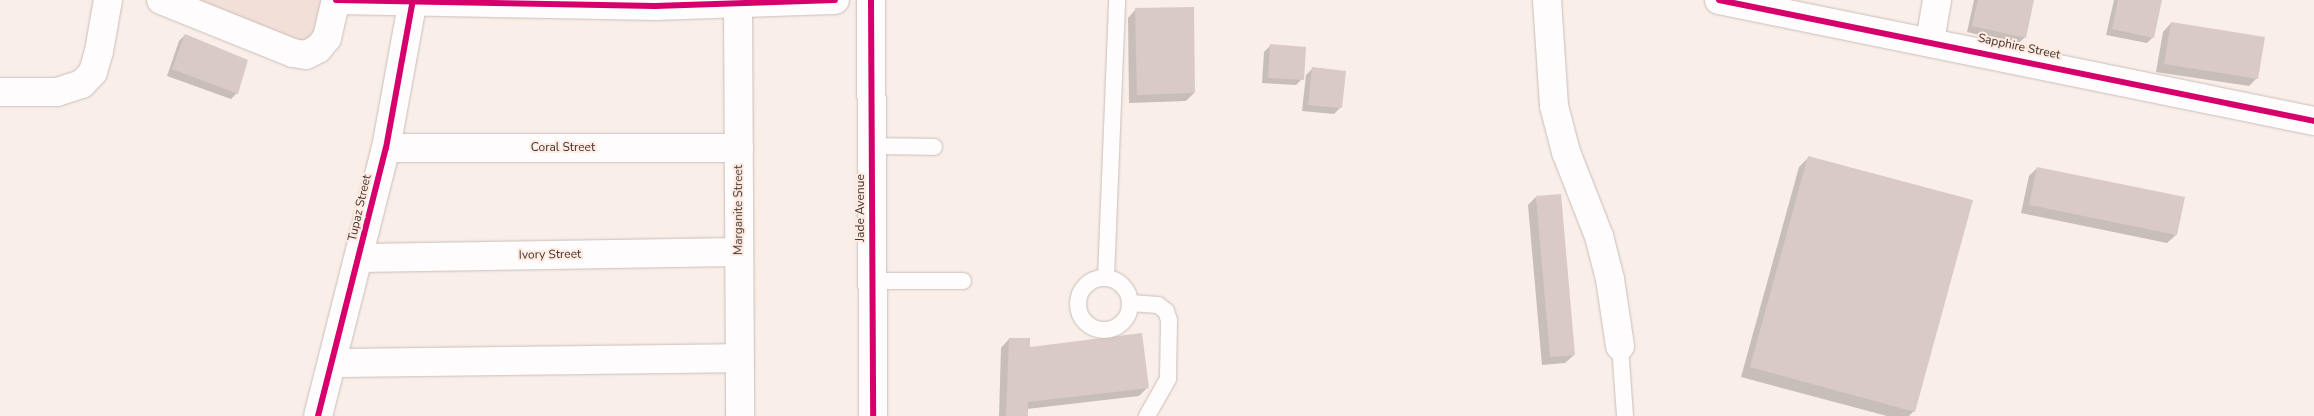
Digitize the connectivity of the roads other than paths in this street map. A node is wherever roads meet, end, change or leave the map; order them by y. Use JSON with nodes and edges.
{"nodes":[{"id":1,"x":108,"y":0,"type":"edge"},
{"id":2,"x":161,"y":0,"type":"edge"},
{"id":3,"x":336,"y":0,"type":"edge"},
{"id":4,"x":835,"y":0,"type":"edge"},
{"id":5,"x":872,"y":0,"type":"edge"},
{"id":6,"x":1117,"y":0,"type":"edge"},
{"id":7,"x":1547,"y":0,"type":"edge"},
{"id":8,"x":1719,"y":0,"type":"edge"},
{"id":9,"x":1937,"y":0,"type":"edge"},
{"id":10,"x":413,"y":1,"type":"edge"},
{"id":11,"x":541,"y":2,"type":"edge"},
{"id":12,"x":655,"y":3,"type":"edge"},
{"id":13,"x":738,"y":5,"type":"junction"},
{"id":14,"x":1930,"y":41,"type":"junction"},
{"id":15,"x":0,"y":92,"type":"edge"},
{"id":16,"x":2314,"y":121,"type":"edge"},
{"id":17,"x":872,"y":146,"type":"junction"},
{"id":18,"x":934,"y":147,"type":"dead end"},
{"id":19,"x":386,"y":148,"type":"junction"},
{"id":20,"x":739,"y":148,"type":"junction"},
{"id":21,"x":739,"y":252,"type":"junction"},
{"id":22,"x":360,"y":258,"type":"junction"},
{"id":23,"x":1106,"y":278,"type":"junction"},
{"id":24,"x":963,"y":280,"type":"dead end"},
{"id":25,"x":872,"y":282,"type":"junction"},
{"id":26,"x":1130,"y":303,"type":"junction"},
{"id":27,"x":1620,"y":346,"type":"joint"},
{"id":28,"x":740,"y":358,"type":"junction"},
{"id":29,"x":334,"y":363,"type":"junction"},
{"id":30,"x":318,"y":416,"type":"edge"},
{"id":31,"x":740,"y":416,"type":"edge"},
{"id":32,"x":873,"y":416,"type":"edge"},
{"id":33,"x":1147,"y":416,"type":"edge"},
{"id":34,"x":1625,"y":416,"type":"edge"}],
"edges":[{"from":1,"to":15,"type":"street"},
{"from":2,"to":3,"type":"street"},
{"from":3,"to":10,"type":"street"},
{"from":4,"to":13,"type":"street"},
{"from":5,"to":17,"type":"street","name":"Jade Avenue"},
{"from":6,"to":23,"type":"lane"},
{"from":7,"to":27,"type":"street"},
{"from":8,"to":14,"type":"street","name":"Sapphire Street"},
{"from":9,"to":14,"type":"street"},
{"from":10,"to":11,"type":"street"},
{"from":10,"to":19,"type":"street","name":"Tupaz Street"},
{"from":11,"to":12,"type":"street"},
{"from":12,"to":13,"type":"street"},
{"from":13,"to":20,"type":"street","name":"Marganite Street"},
{"from":14,"to":16,"type":"street","name":"Sapphire Street"},
{"from":17,"to":18,"type":"lane"},
{"from":17,"to":25,"type":"street","name":"Jade Avenue"},
{"from":19,"to":20,"type":"street","name":"Coral Street"},
{"from":19,"to":22,"type":"street","name":"Tupaz Street"},
{"from":20,"to":21,"type":"street","name":"Marganite Street"},
{"from":21,"to":22,"type":"street","name":"Ivory Street"},
{"from":21,"to":28,"type":"street","name":"Marganite Street"},
{"from":22,"to":29,"type":"street","name":"Tupaz Street"},
{"from":23,"to":26,"type":"lane"},
{"from":23,"to":26,"type":"lane"},
{"from":24,"to":25,"type":"lane"},
{"from":25,"to":32,"type":"street","name":"Jade Avenue"},
{"from":26,"to":33,"type":"lane"},
{"from":27,"to":34,"type":"lane"},
{"from":28,"to":29,"type":"street"},
{"from":28,"to":31,"type":"street","name":"Marganite Street"},
{"from":29,"to":30,"type":"street","name":"Tupaz Street"}]}
